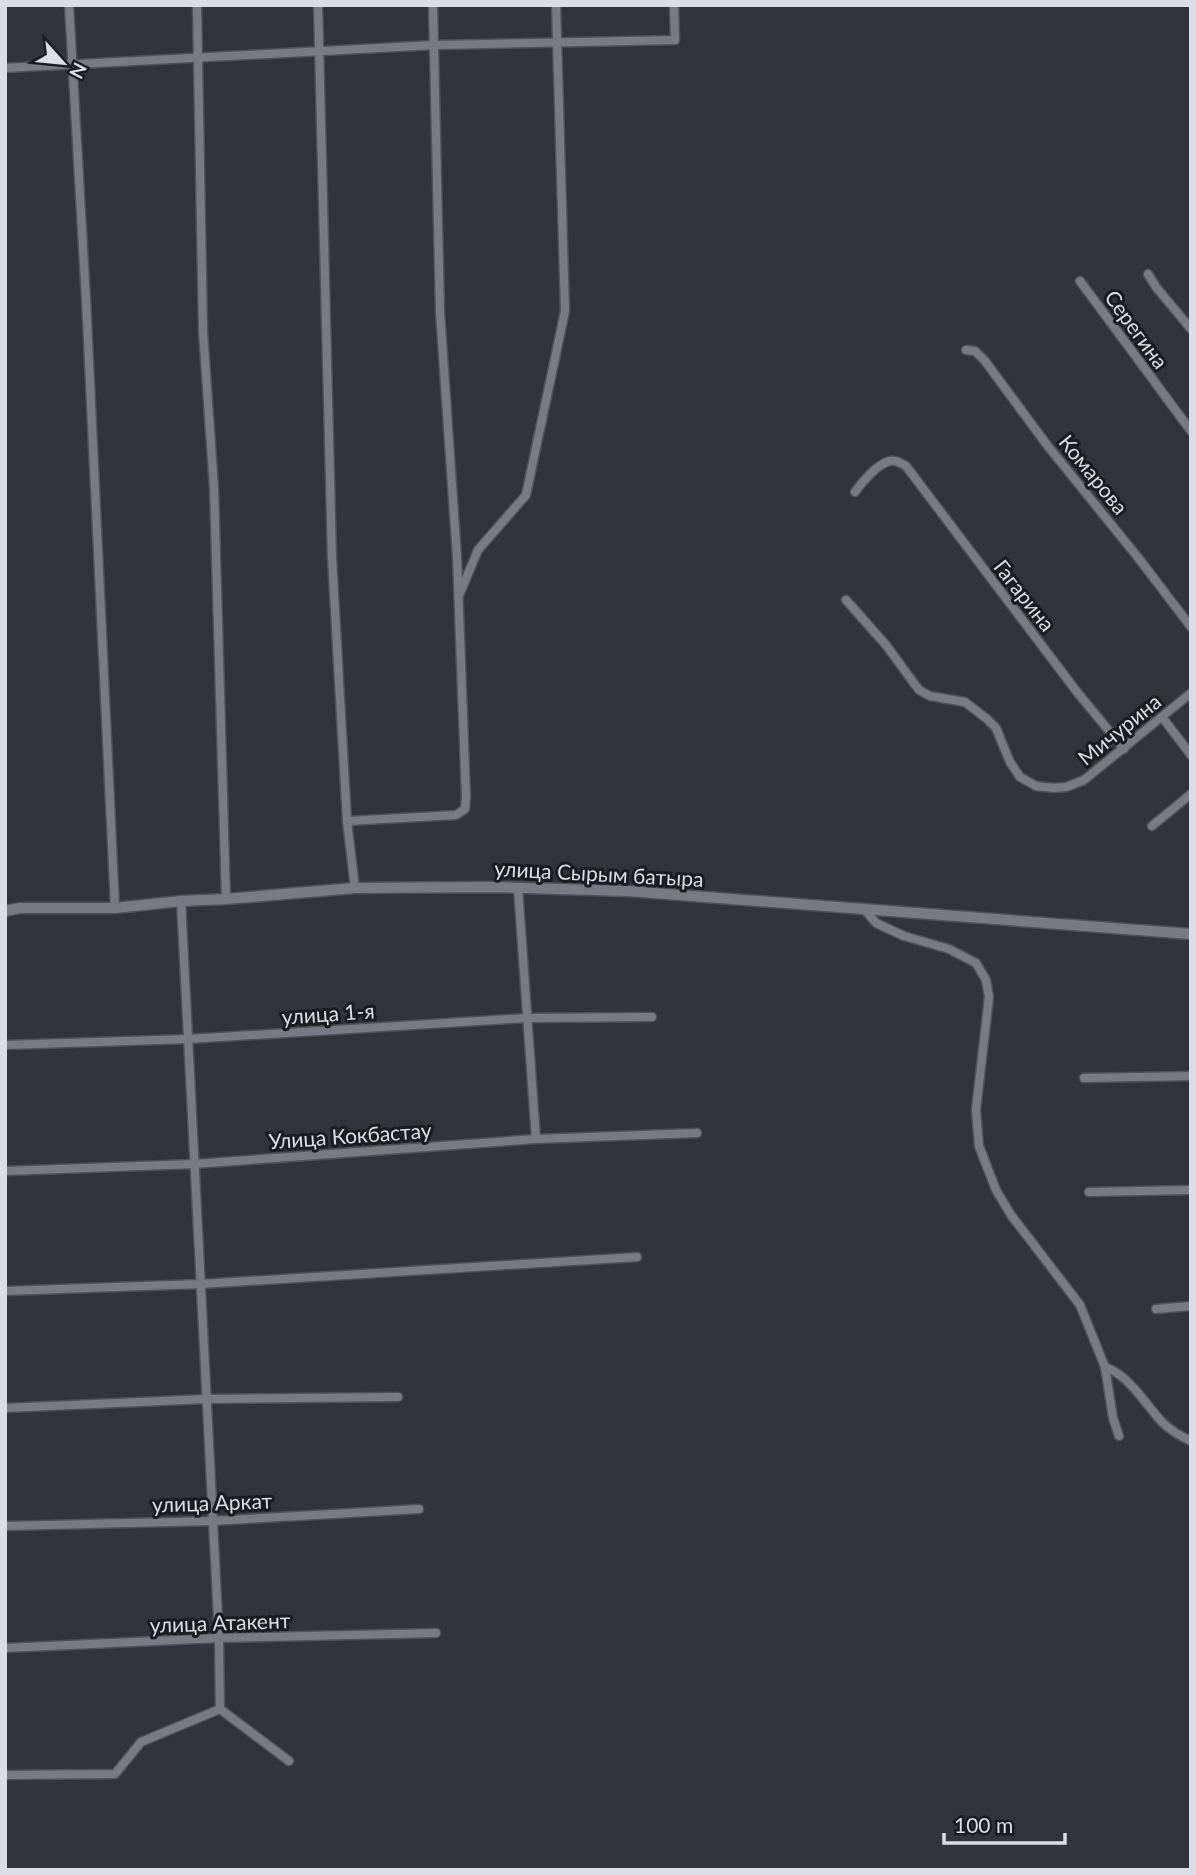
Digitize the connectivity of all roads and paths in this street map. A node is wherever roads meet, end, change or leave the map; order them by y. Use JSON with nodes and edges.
{"nodes":[{"id":1,"x":69,"y":5,"type":"edge"},
{"id":2,"x":197,"y":5,"type":"edge"},
{"id":3,"x":318,"y":5,"type":"edge"},
{"id":4,"x":433,"y":5,"type":"edge"},
{"id":5,"x":556,"y":5,"type":"edge"},
{"id":6,"x":674,"y":5,"type":"edge"},
{"id":7,"x":557,"y":42,"type":"junction"},
{"id":8,"x":434,"y":45,"type":"junction"},
{"id":9,"x":319,"y":51,"type":"junction"},
{"id":10,"x":198,"y":57,"type":"junction"},
{"id":11,"x":73,"y":63,"type":"junction"},
{"id":12,"x":5,"y":68,"type":"edge"},
{"id":13,"x":1148,"y":274,"type":"dead end"},
{"id":14,"x":1080,"y":281,"type":"dead end"},
{"id":15,"x":1191,"y":329,"type":"edge"},
{"id":16,"x":966,"y":350,"type":"dead end"},
{"id":17,"x":1191,"y":431,"type":"edge"},
{"id":18,"x":855,"y":492,"type":"dead end"},
{"id":19,"x":459,"y":595,"type":"junction"},
{"id":20,"x":846,"y":600,"type":"dead end"},
{"id":21,"x":1191,"y":627,"type":"edge"},
{"id":22,"x":1191,"y":693,"type":"edge"},
{"id":23,"x":1162,"y":717,"type":"junction"},
{"id":24,"x":1124,"y":749,"type":"junction"},
{"id":25,"x":1191,"y":755,"type":"edge"},
{"id":26,"x":1191,"y":794,"type":"edge"},
{"id":27,"x":348,"y":821,"type":"junction"},
{"id":28,"x":1152,"y":826,"type":"dead end"},
{"id":29,"x":355,"y":888,"type":"junction"},
{"id":30,"x":518,"y":888,"type":"junction"},
{"id":31,"x":226,"y":899,"type":"junction"},
{"id":32,"x":181,"y":901,"type":"junction"},
{"id":33,"x":115,"y":908,"type":"junction"},
{"id":34,"x":864,"y":909,"type":"junction"},
{"id":35,"x":5,"y":911,"type":"edge"},
{"id":36,"x":1191,"y":934,"type":"edge"},
{"id":37,"x":652,"y":1017,"type":"dead end"},
{"id":38,"x":527,"y":1018,"type":"junction"},
{"id":39,"x":188,"y":1039,"type":"junction"},
{"id":40,"x":5,"y":1045,"type":"edge"},
{"id":41,"x":1191,"y":1076,"type":"edge"},
{"id":42,"x":1084,"y":1078,"type":"dead end"},
{"id":43,"x":697,"y":1133,"type":"dead end"},
{"id":44,"x":536,"y":1139,"type":"junction"},
{"id":45,"x":194,"y":1164,"type":"junction"},
{"id":46,"x":5,"y":1171,"type":"edge"},
{"id":47,"x":1191,"y":1190,"type":"edge"},
{"id":48,"x":1090,"y":1192,"type":"dead end"},
{"id":49,"x":637,"y":1257,"type":"dead end"},
{"id":50,"x":200,"y":1284,"type":"junction"},
{"id":51,"x":5,"y":1291,"type":"edge"},
{"id":52,"x":1191,"y":1307,"type":"edge"},
{"id":53,"x":1156,"y":1309,"type":"dead end"},
{"id":54,"x":1105,"y":1367,"type":"junction"},
{"id":55,"x":398,"y":1396,"type":"dead end"},
{"id":56,"x":206,"y":1399,"type":"junction"},
{"id":57,"x":5,"y":1408,"type":"edge"},
{"id":58,"x":1119,"y":1436,"type":"dead end"},
{"id":59,"x":1191,"y":1441,"type":"edge"},
{"id":60,"x":419,"y":1509,"type":"dead end"},
{"id":61,"x":212,"y":1521,"type":"junction"},
{"id":62,"x":5,"y":1526,"type":"edge"},
{"id":63,"x":436,"y":1633,"type":"dead end"},
{"id":64,"x":219,"y":1638,"type":"junction"},
{"id":65,"x":5,"y":1648,"type":"edge"},
{"id":66,"x":220,"y":1709,"type":"junction"},
{"id":67,"x":289,"y":1761,"type":"dead end"},
{"id":68,"x":5,"y":1775,"type":"edge"}],
"edges":[{"from":1,"to":11,"type":"street"},
{"from":2,"to":10,"type":"street"},
{"from":3,"to":9,"type":"street"},
{"from":4,"to":8,"type":"street"},
{"from":5,"to":7,"type":"street"},
{"from":6,"to":7,"type":"street"},
{"from":7,"to":8,"type":"street"},
{"from":7,"to":19,"type":"street"},
{"from":8,"to":9,"type":"street"},
{"from":8,"to":19,"type":"street"},
{"from":9,"to":10,"type":"street"},
{"from":9,"to":27,"type":"street"},
{"from":10,"to":11,"type":"street"},
{"from":10,"to":31,"type":"street"},
{"from":11,"to":12,"type":"street"},
{"from":11,"to":33,"type":"street"},
{"from":13,"to":15,"type":"street"},
{"from":14,"to":17,"type":"street","name":"Серегина"},
{"from":16,"to":21,"type":"street","name":"Комарова"},
{"from":18,"to":24,"type":"street","name":"Гагарина"},
{"from":19,"to":27,"type":"street"},
{"from":20,"to":24,"type":"street","name":"Мичурина"},
{"from":22,"to":23,"type":"street","name":"Мичурина"},
{"from":23,"to":24,"type":"street","name":"Мичурина"},
{"from":23,"to":25,"type":"street"},
{"from":26,"to":28,"type":"street"},
{"from":27,"to":29,"type":"street"},
{"from":29,"to":30,"type":"street","name":"улица Сырым батыра"},
{"from":29,"to":31,"type":"street","name":"улица Сырым батыра"},
{"from":30,"to":34,"type":"street","name":"улица Сырым батыра"},
{"from":30,"to":38,"type":"street"},
{"from":31,"to":32,"type":"street","name":"улица Сырым батыра"},
{"from":32,"to":33,"type":"street","name":"улица Сырым батыра"},
{"from":32,"to":39,"type":"street"},
{"from":33,"to":35,"type":"street","name":"улица Сырым батыра"},
{"from":34,"to":36,"type":"street","name":"улица Сырым батыра"},
{"from":34,"to":54,"type":"street"},
{"from":37,"to":38,"type":"street","name":"улица 1-я"},
{"from":38,"to":39,"type":"street","name":"улица 1-я"},
{"from":38,"to":44,"type":"street"},
{"from":39,"to":40,"type":"street","name":"улица 1-я"},
{"from":39,"to":45,"type":"street"},
{"from":41,"to":42,"type":"street"},
{"from":43,"to":44,"type":"street","name":"Улица Кокбастау"},
{"from":44,"to":45,"type":"street","name":"Улица Кокбастау"},
{"from":45,"to":46,"type":"street","name":"Улица Кокбастау"},
{"from":45,"to":50,"type":"street"},
{"from":47,"to":48,"type":"street"},
{"from":49,"to":50,"type":"street"},
{"from":50,"to":51,"type":"street"},
{"from":50,"to":56,"type":"street"},
{"from":52,"to":53,"type":"street"},
{"from":54,"to":58,"type":"street"},
{"from":54,"to":59,"type":"street"},
{"from":55,"to":56,"type":"street"},
{"from":56,"to":57,"type":"street"},
{"from":56,"to":61,"type":"street"},
{"from":60,"to":61,"type":"street","name":"улица Аркат"},
{"from":61,"to":62,"type":"street","name":"улица Аркат"},
{"from":61,"to":64,"type":"street"},
{"from":63,"to":64,"type":"street","name":"улица Атакент"},
{"from":64,"to":65,"type":"street","name":"улица Атакент"},
{"from":64,"to":66,"type":"street"},
{"from":66,"to":67,"type":"street"},
{"from":66,"to":68,"type":"street"}]}
